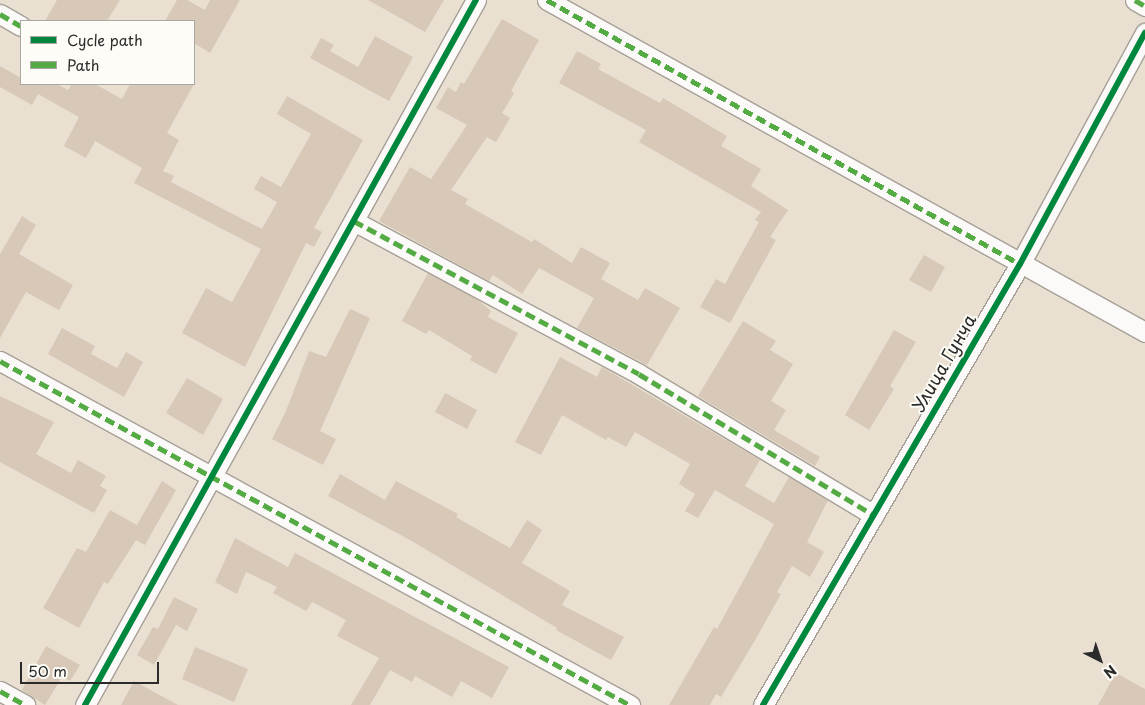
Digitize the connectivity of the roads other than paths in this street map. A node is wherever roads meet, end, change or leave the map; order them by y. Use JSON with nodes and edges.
{"nodes":[{"id":1,"x":476,"y":0,"type":"edge"},
{"id":2,"x":547,"y":0,"type":"edge"},
{"id":3,"x":1135,"y":0,"type":"edge"},
{"id":4,"x":1145,"y":6,"type":"edge"},
{"id":5,"x":0,"y":14,"type":"edge"},
{"id":6,"x":20,"y":25,"type":"edge"},
{"id":7,"x":1145,"y":33,"type":"edge"},
{"id":8,"x":354,"y":221,"type":"junction"},
{"id":9,"x":1020,"y":264,"type":"junction"},
{"id":10,"x":1145,"y":332,"type":"edge"},
{"id":11,"x":0,"y":361,"type":"edge"},
{"id":12,"x":212,"y":478,"type":"junction"},
{"id":13,"x":874,"y":515,"type":"junction"},
{"id":14,"x":0,"y":691,"type":"edge"},
{"id":15,"x":25,"y":705,"type":"edge"},
{"id":16,"x":85,"y":705,"type":"edge"},
{"id":17,"x":630,"y":705,"type":"edge"},
{"id":18,"x":763,"y":705,"type":"edge"}],
"edges":[{"from":1,"to":8,"type":"street"},
{"from":2,"to":9,"type":"street"},
{"from":3,"to":4,"type":"street"},
{"from":5,"to":6,"type":"street"},
{"from":7,"to":9,"type":"street","name":"Улица Гунча"},
{"from":8,"to":12,"type":"street"},
{"from":8,"to":13,"type":"street"},
{"from":9,"to":10,"type":"street"},
{"from":9,"to":13,"type":"street","name":"Улица Гунча"},
{"from":11,"to":12,"type":"street"},
{"from":12,"to":16,"type":"street"},
{"from":12,"to":17,"type":"street"},
{"from":13,"to":18,"type":"street","name":"Улица Гунча"},
{"from":14,"to":15,"type":"street"}]}
